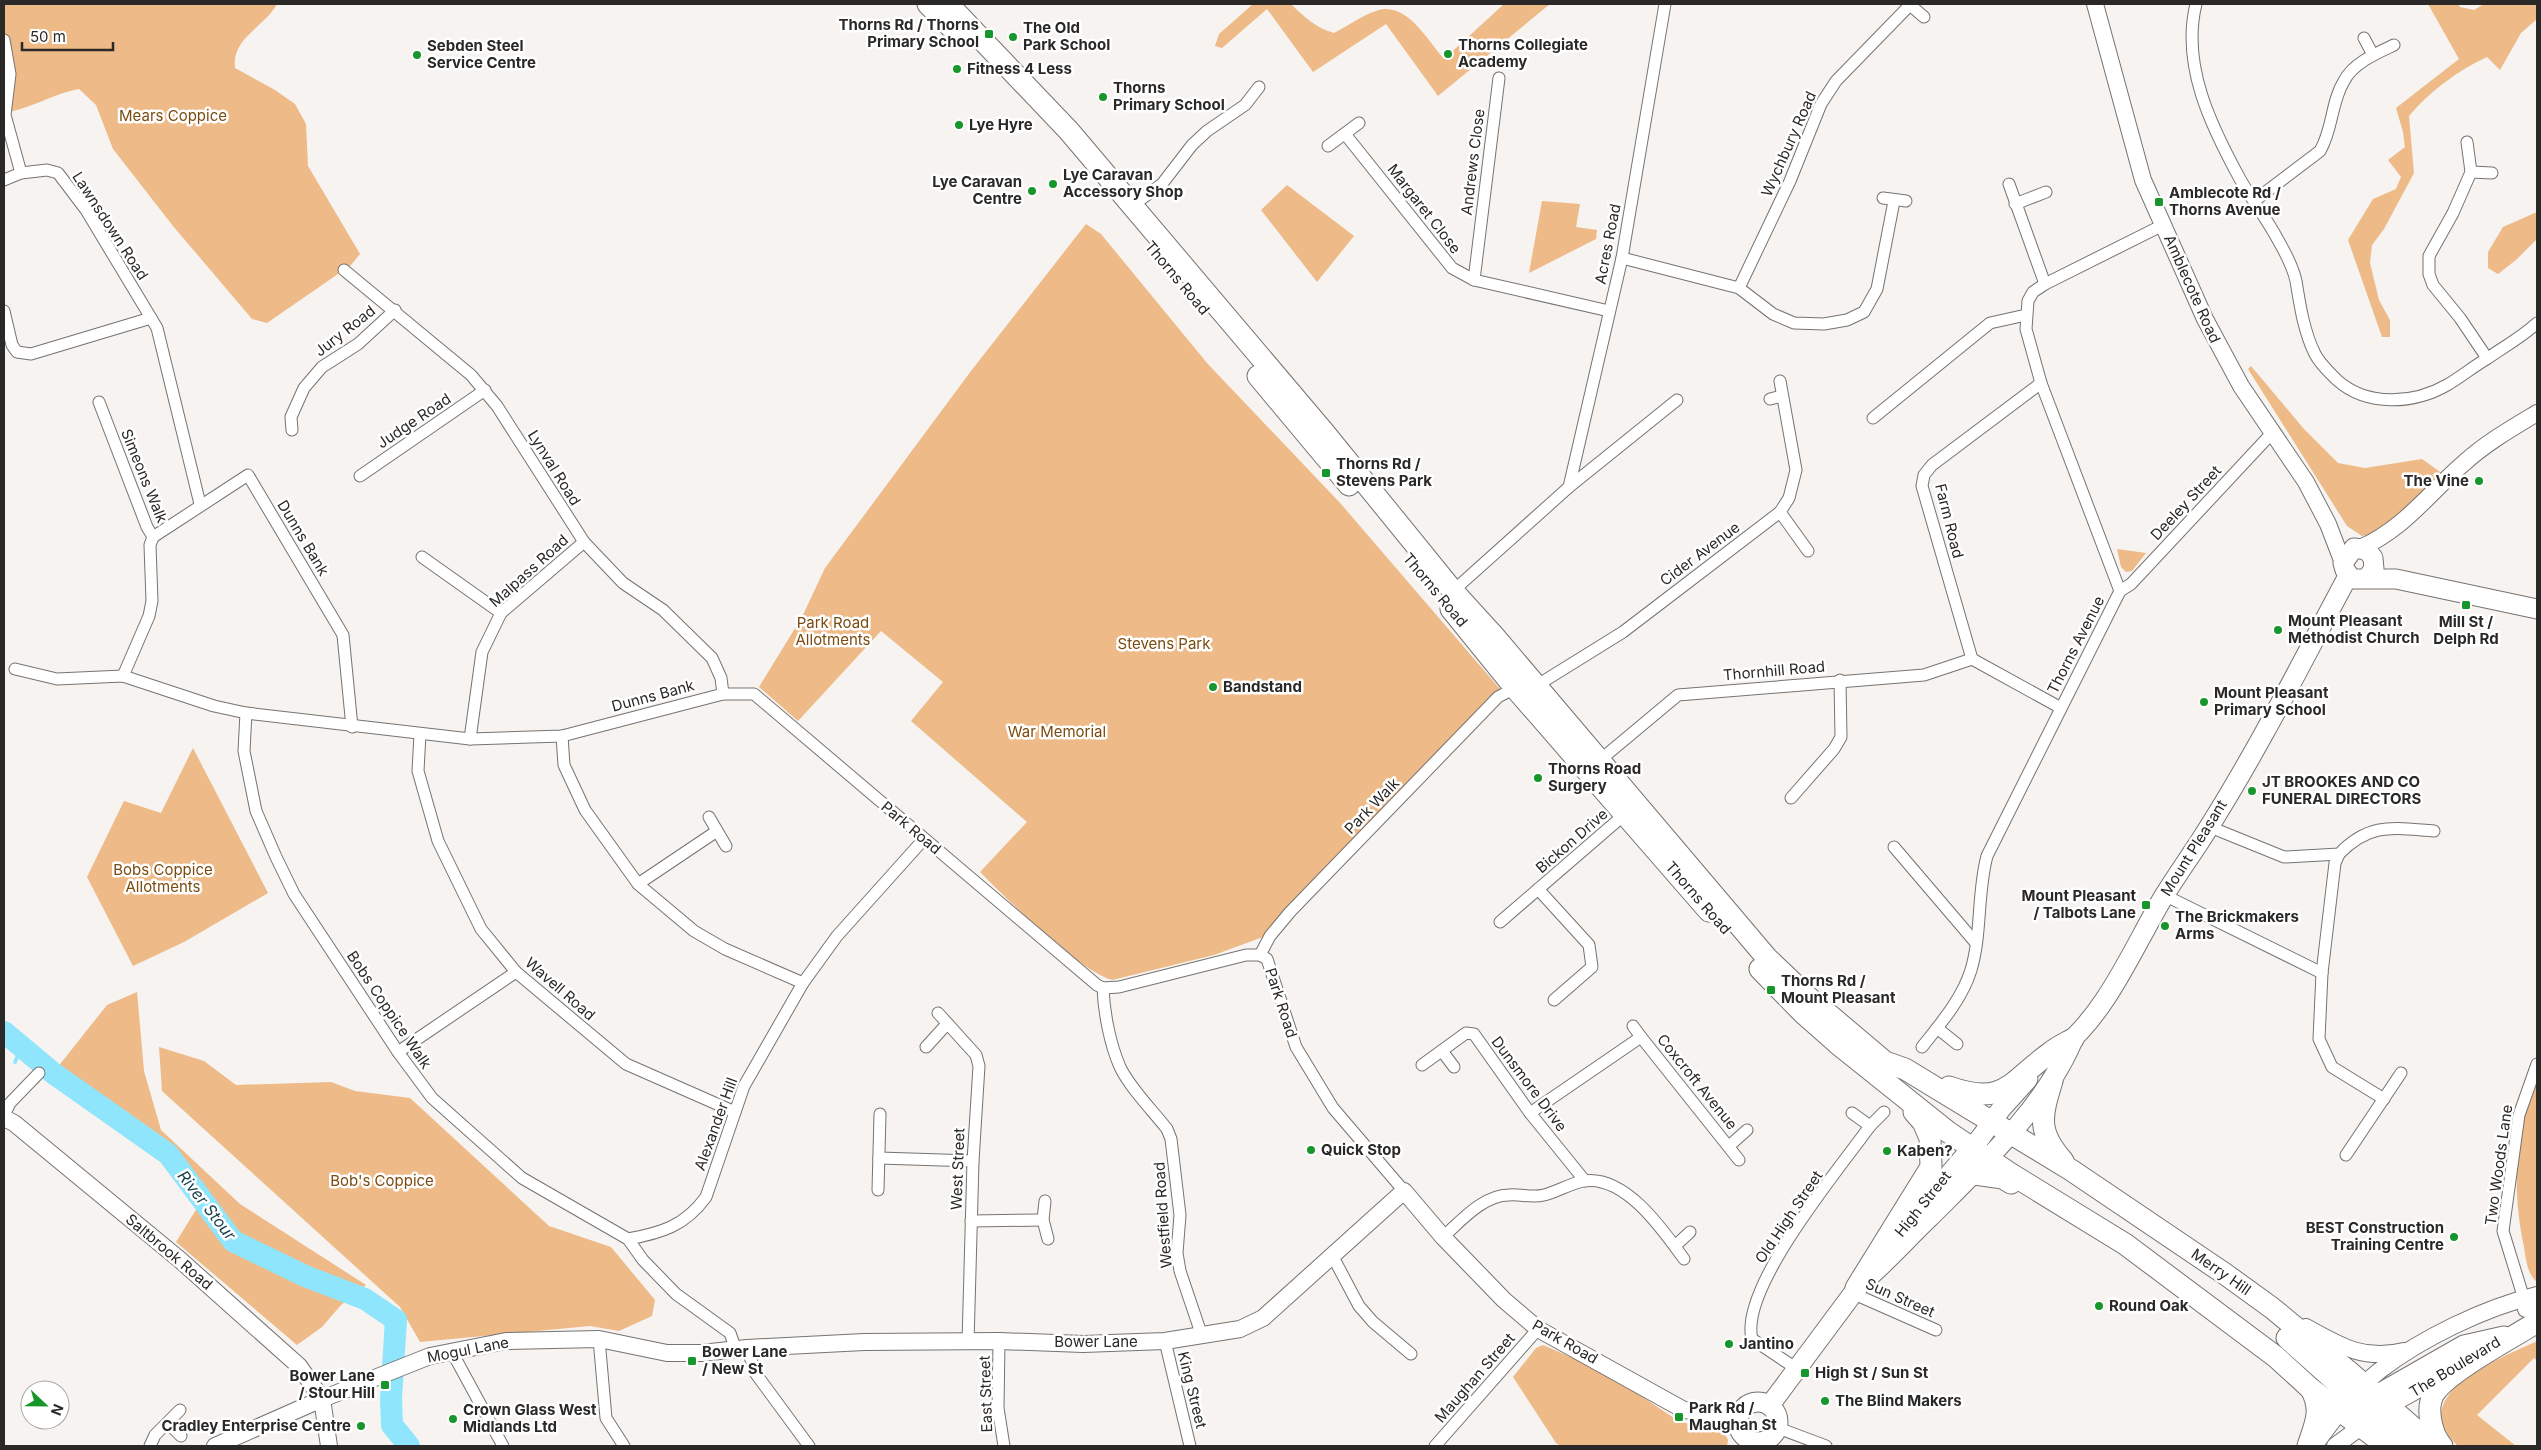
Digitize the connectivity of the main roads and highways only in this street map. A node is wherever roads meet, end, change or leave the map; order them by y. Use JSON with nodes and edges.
{"nodes":[{"id":1,"x":928,"y":4,"type":"edge"},
{"id":2,"x":948,"y":4,"type":"edge"},
{"id":3,"x":2537,"y":609,"type":"edge"},
{"id":4,"x":2074,"y":1039,"type":"junction"},
{"id":5,"x":1885,"y":1062,"type":"junction"},
{"id":6,"x":1905,"y":1069,"type":"junction"},
{"id":7,"x":2052,"y":1081,"type":"junction"},
{"id":8,"x":1890,"y":1087,"type":"junction"},
{"id":9,"x":1988,"y":1145,"type":"junction"},
{"id":10,"x":2071,"y":1170,"type":"junction"},
{"id":11,"x":2119,"y":1241,"type":"junction"},
{"id":12,"x":2225,"y":1274,"type":"junction"},
{"id":13,"x":1854,"y":1291,"type":"junction"},
{"id":14,"x":2537,"y":1322,"type":"edge"},
{"id":15,"x":2504,"y":1337,"type":"road end"},
{"id":16,"x":2311,"y":1389,"type":"junction"},
{"id":17,"x":1770,"y":1405,"type":"junction"},
{"id":18,"x":2365,"y":1405,"type":"junction"},
{"id":19,"x":1745,"y":1443,"type":"edge"},
{"id":20,"x":2308,"y":1446,"type":"edge"},
{"id":21,"x":2387,"y":1446,"type":"edge"},
{"id":22,"x":2412,"y":1446,"type":"edge"},
{"id":23,"x":2434,"y":1446,"type":"edge"},
{"id":24,"x":2442,"y":1446,"type":"edge"}],
"edges":[{"from":1,"to":8,"type":"highway","name":"Thorns Road"},
{"from":2,"to":5,"type":"highway","name":"Thorns Road"},
{"from":3,"to":4,"type":"main road","name":"Mount Pleasant"},
{"from":4,"to":6,"type":"highway"},
{"from":4,"to":7,"type":"main road"},
{"from":4,"to":9,"type":"main road","name":"Mount Pleasant"},
{"from":5,"to":6,"type":"highway","name":"Thorns Road"},
{"from":5,"to":9,"type":"highway"},
{"from":6,"to":9,"type":"highway","name":"Thorns Road"},
{"from":7,"to":9,"type":"main road"},
{"from":7,"to":10,"type":"highway"},
{"from":8,"to":9,"type":"highway","name":"Thorns Road"},
{"from":8,"to":13,"type":"highway"},
{"from":9,"to":10,"type":"highway","name":"Merry Hill"},
{"from":9,"to":11,"type":"highway"},
{"from":9,"to":11,"type":"highway"},
{"from":9,"to":13,"type":"main road","name":"High Street"},
{"from":9,"to":13,"type":"main road","name":"High Street"},
{"from":10,"to":12,"type":"highway","name":"Merry Hill"},
{"from":11,"to":16,"type":"highway","name":"Merry Hill"},
{"from":12,"to":18,"type":"highway"},
{"from":12,"to":18,"type":"highway","name":"Merry Hill"},
{"from":13,"to":17,"type":"main road","name":"High Street"},
{"from":14,"to":24,"type":"highway"},
{"from":15,"to":18,"type":"highway"},
{"from":16,"to":18,"type":"highway","name":"Merry Hill"},
{"from":16,"to":20,"type":"highway"},
{"from":17,"to":19,"type":"main road"},
{"from":17,"to":19,"type":"main road"},
{"from":18,"to":21,"type":"highway","name":"Merry Hill"},
{"from":18,"to":22,"type":"highway"},
{"from":18,"to":23,"type":"highway","name":"Merry Hill"}]}
